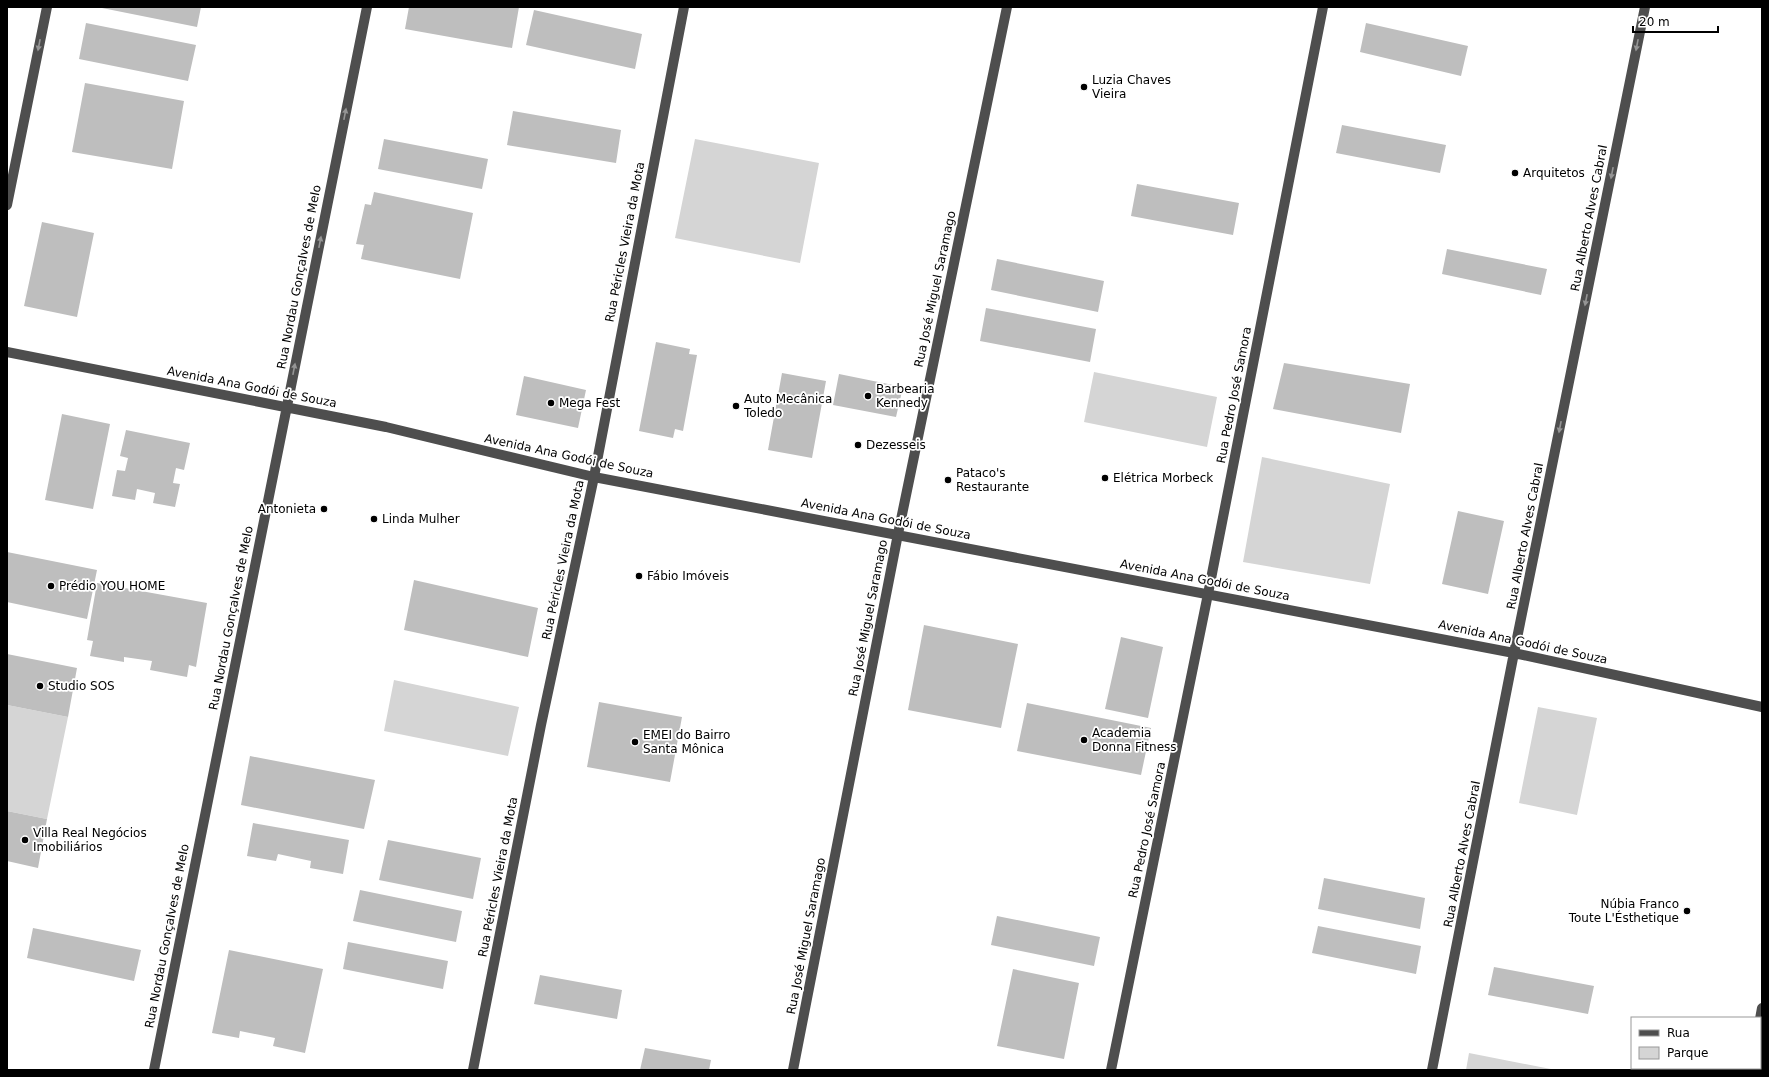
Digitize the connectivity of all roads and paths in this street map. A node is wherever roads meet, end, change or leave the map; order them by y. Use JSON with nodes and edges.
{"nodes":[{"id":1,"x":47,"y":7,"type":"edge"},
{"id":2,"x":367,"y":7,"type":"edge"},
{"id":3,"x":684,"y":7,"type":"edge"},
{"id":4,"x":1007,"y":7,"type":"edge"},
{"id":5,"x":1323,"y":7,"type":"edge"},
{"id":6,"x":1645,"y":7,"type":"edge"},
{"id":7,"x":7,"y":205,"type":"edge"},
{"id":8,"x":7,"y":352,"type":"edge"},
{"id":9,"x":286,"y":407,"type":"junction"},
{"id":10,"x":594,"y":477,"type":"junction"},
{"id":11,"x":898,"y":534,"type":"junction"},
{"id":12,"x":1208,"y":594,"type":"junction"},
{"id":13,"x":1514,"y":653,"type":"junction"},
{"id":14,"x":1762,"y":706,"type":"edge"},
{"id":15,"x":154,"y":1070,"type":"edge"},
{"id":16,"x":473,"y":1070,"type":"edge"},
{"id":17,"x":793,"y":1070,"type":"edge"},
{"id":18,"x":1111,"y":1070,"type":"edge"},
{"id":19,"x":1432,"y":1070,"type":"edge"}],
"edges":[{"from":1,"to":7,"type":"street","one_way":true},
{"from":9,"to":2,"type":"street","name":"Rua Nordau Gonçalves de Melo","one_way":true},
{"from":3,"to":10,"type":"street","name":"Rua Péricles Vieira da Mota"},
{"from":4,"to":11,"type":"street","name":"Rua José Miguel Saramago"},
{"from":5,"to":12,"type":"street","name":"Rua Pedro José Samora"},
{"from":6,"to":13,"type":"street","name":"Rua Alberto Alves Cabral","one_way":true},
{"from":8,"to":9,"type":"street","name":"Avenida Ana Godói de Souza"},
{"from":9,"to":10,"type":"street","name":"Avenida Ana Godói de Souza"},
{"from":9,"to":15,"type":"street","name":"Rua Nordau Gonçalves de Melo"},
{"from":10,"to":11,"type":"street","name":"Avenida Ana Godói de Souza"},
{"from":10,"to":16,"type":"street","name":"Rua Péricles Vieira da Mota"},
{"from":11,"to":12,"type":"street","name":"Avenida Ana Godói de Souza"},
{"from":11,"to":17,"type":"street","name":"Rua José Miguel Saramago"},
{"from":12,"to":13,"type":"street","name":"Avenida Ana Godói de Souza"},
{"from":12,"to":18,"type":"street","name":"Rua Pedro José Samora"},
{"from":13,"to":14,"type":"street","name":"Avenida Ana Godói de Souza"},
{"from":13,"to":19,"type":"street","name":"Rua Alberto Alves Cabral"}]}
